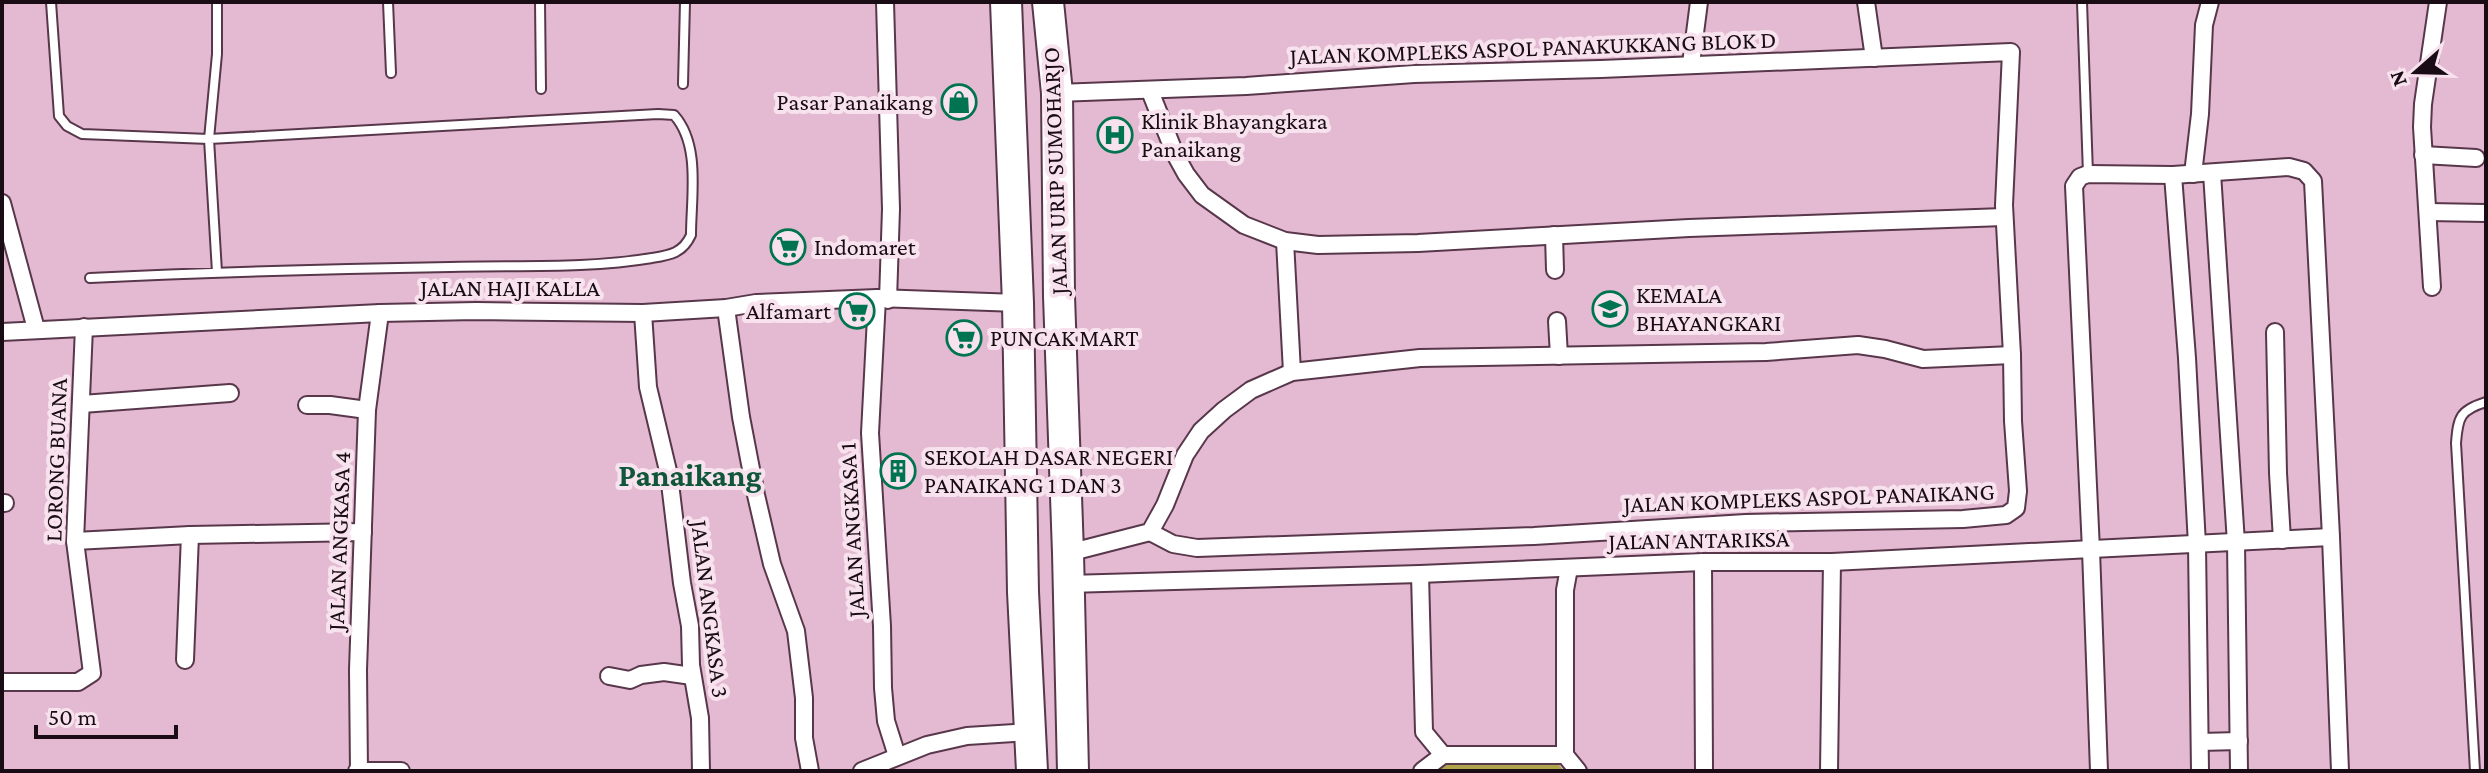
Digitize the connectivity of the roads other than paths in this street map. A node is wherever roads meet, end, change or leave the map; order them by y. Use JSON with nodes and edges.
{"nodes":[{"id":1,"x":51,"y":2,"type":"edge"},
{"id":2,"x":217,"y":2,"type":"edge"},
{"id":3,"x":388,"y":2,"type":"edge"},
{"id":4,"x":540,"y":2,"type":"edge"},
{"id":5,"x":685,"y":2,"type":"edge"},
{"id":6,"x":885,"y":2,"type":"edge"},
{"id":7,"x":1006,"y":2,"type":"edge"},
{"id":8,"x":1048,"y":2,"type":"edge"},
{"id":9,"x":1699,"y":2,"type":"edge"},
{"id":10,"x":1866,"y":2,"type":"edge"},
{"id":11,"x":2082,"y":2,"type":"edge"},
{"id":12,"x":2210,"y":2,"type":"edge"},
{"id":13,"x":2438,"y":2,"type":"edge"},
{"id":14,"x":2011,"y":52,"type":"joint"},
{"id":15,"x":1874,"y":58,"type":"junction"},
{"id":16,"x":1691,"y":64,"type":"junction"},
{"id":17,"x":391,"y":73,"type":"dead end"},
{"id":18,"x":683,"y":84,"type":"dead end"},
{"id":19,"x":541,"y":89,"type":"dead end"},
{"id":20,"x":1150,"y":91,"type":"junction"},
{"id":21,"x":1057,"y":93,"type":"junction"},
{"id":22,"x":209,"y":139,"type":"junction"},
{"id":23,"x":2423,"y":155,"type":"junction"},
{"id":24,"x":2476,"y":158,"type":"dead end"},
{"id":25,"x":2212,"y":173,"type":"junction"},
{"id":26,"x":2088,"y":174,"type":"junction"},
{"id":27,"x":2193,"y":174,"type":"junction"},
{"id":28,"x":2173,"y":175,"type":"junction"},
{"id":29,"x":2,"y":203,"type":"edge"},
{"id":30,"x":2428,"y":212,"type":"junction"},
{"id":31,"x":2486,"y":213,"type":"edge"},
{"id":32,"x":2004,"y":217,"type":"junction"},
{"id":33,"x":1554,"y":235,"type":"junction"},
{"id":34,"x":1285,"y":241,"type":"junction"},
{"id":35,"x":1555,"y":270,"type":"dead end"},
{"id":36,"x":217,"y":272,"type":"junction"},
{"id":37,"x":90,"y":278,"type":"dead end"},
{"id":38,"x":2432,"y":287,"type":"dead end"},
{"id":39,"x":883,"y":299,"type":"junction"},
{"id":40,"x":1018,"y":303,"type":"junction"},
{"id":41,"x":726,"y":308,"type":"junction"},
{"id":42,"x":380,"y":313,"type":"junction"},
{"id":43,"x":643,"y":313,"type":"junction"},
{"id":44,"x":1557,"y":321,"type":"dead end"},
{"id":45,"x":84,"y":327,"type":"junction"},
{"id":46,"x":36,"y":329,"type":"junction"},
{"id":47,"x":2,"y":332,"type":"edge"},
{"id":48,"x":2275,"y":332,"type":"dead end"},
{"id":49,"x":2012,"y":355,"type":"junction"},
{"id":50,"x":1559,"y":356,"type":"junction"},
{"id":51,"x":1292,"y":372,"type":"junction"},
{"id":52,"x":230,"y":393,"type":"dead end"},
{"id":53,"x":2486,"y":402,"type":"edge"},
{"id":54,"x":82,"y":404,"type":"junction"},
{"id":55,"x":307,"y":405,"type":"dead end"},
{"id":56,"x":367,"y":410,"type":"junction"},
{"id":57,"x":363,"y":532,"type":"junction"},
{"id":58,"x":1150,"y":532,"type":"junction"},
{"id":59,"x":190,"y":535,"type":"junction"},
{"id":60,"x":2331,"y":537,"type":"junction"},
{"id":61,"x":2282,"y":540,"type":"junction"},
{"id":62,"x":75,"y":541,"type":"junction"},
{"id":63,"x":2236,"y":543,"type":"junction"},
{"id":64,"x":2197,"y":545,"type":"junction"},
{"id":65,"x":2091,"y":550,"type":"junction"},
{"id":66,"x":1068,"y":553,"type":"junction"},
{"id":67,"x":1703,"y":562,"type":"junction"},
{"id":68,"x":1832,"y":562,"type":"junction"},
{"id":69,"x":1569,"y":568,"type":"junction"},
{"id":70,"x":1420,"y":574,"type":"junction"},
{"id":71,"x":1068,"y":584,"type":"junction"},
{"id":72,"x":185,"y":660,"type":"dead end"},
{"id":73,"x":609,"y":676,"type":"dead end"},
{"id":74,"x":692,"y":676,"type":"junction"},
{"id":75,"x":2,"y":682,"type":"edge"},
{"id":76,"x":1030,"y":732,"type":"junction"},
{"id":77,"x":2239,"y":741,"type":"junction"},
{"id":78,"x":2200,"y":742,"type":"junction"},
{"id":79,"x":1443,"y":755,"type":"junction"},
{"id":80,"x":1565,"y":755,"type":"junction"},
{"id":81,"x":897,"y":756,"type":"junction"},
{"id":82,"x":358,"y":771,"type":"edge"},
{"id":83,"x":401,"y":771,"type":"edge"},
{"id":84,"x":701,"y":771,"type":"edge"},
{"id":85,"x":810,"y":771,"type":"edge"},
{"id":86,"x":862,"y":771,"type":"edge"},
{"id":87,"x":1032,"y":771,"type":"edge"},
{"id":88,"x":1073,"y":771,"type":"edge"},
{"id":89,"x":1422,"y":771,"type":"edge"},
{"id":90,"x":1578,"y":771,"type":"edge"},
{"id":91,"x":1704,"y":771,"type":"edge"},
{"id":92,"x":1829,"y":771,"type":"edge"},
{"id":93,"x":2099,"y":771,"type":"edge"},
{"id":94,"x":2200,"y":771,"type":"edge"},
{"id":95,"x":2239,"y":771,"type":"edge"},
{"id":96,"x":2340,"y":771,"type":"edge"},
{"id":97,"x":2475,"y":771,"type":"edge"}],
"edges":[{"from":1,"to":22,"type":"lane"},
{"from":2,"to":22,"type":"lane"},
{"from":3,"to":17,"type":"lane"},
{"from":4,"to":19,"type":"lane"},
{"from":5,"to":18,"type":"lane"},
{"from":6,"to":39,"type":"street","name":"JALAN ANGKASA 1"},
{"from":7,"to":40,"type":"highway","name":"JALAN URIP SUMOHARJO"},
{"from":8,"to":21,"type":"highway","name":"JALAN URIP SUMOHARJO"},
{"from":9,"to":16,"type":"street"},
{"from":10,"to":15,"type":"street"},
{"from":11,"to":26,"type":"lane"},
{"from":12,"to":27,"type":"street"},
{"from":13,"to":23,"type":"street"},
{"from":14,"to":15,"type":"street","name":"JALAN KOMPLEKS ASPOL PANAKUKKANG BLOK D"},
{"from":14,"to":32,"type":"street","name":"JALAN KOMPLEKS ASPOL PANAIKANG"},
{"from":15,"to":16,"type":"street","name":"JALAN KOMPLEKS ASPOL PANAKUKKANG BLOK D"},
{"from":16,"to":20,"type":"street","name":"JALAN KOMPLEKS ASPOL PANAKUKKANG BLOK D"},
{"from":20,"to":21,"type":"street","name":"JALAN KOMPLEKS ASPOL PANAKUKKANG BLOK D"},
{"from":20,"to":34,"type":"street"},
{"from":21,"to":66,"type":"highway","name":"JALAN URIP SUMOHARJO"},
{"from":22,"to":36,"type":"lane"},
{"from":22,"to":36,"type":"lane"},
{"from":23,"to":24,"type":"street"},
{"from":23,"to":30,"type":"street"},
{"from":25,"to":27,"type":"street"},
{"from":25,"to":60,"type":"street"},
{"from":25,"to":63,"type":"street"},
{"from":26,"to":28,"type":"street"},
{"from":26,"to":65,"type":"street"},
{"from":27,"to":28,"type":"street"},
{"from":28,"to":64,"type":"street"},
{"from":29,"to":46,"type":"street"},
{"from":30,"to":31,"type":"street"},
{"from":30,"to":38,"type":"street"},
{"from":32,"to":33,"type":"street"},
{"from":32,"to":49,"type":"street","name":"JALAN KOMPLEKS ASPOL PANAIKANG"},
{"from":33,"to":34,"type":"street"},
{"from":33,"to":35,"type":"street"},
{"from":34,"to":51,"type":"street"},
{"from":36,"to":37,"type":"lane"},
{"from":39,"to":40,"type":"street","name":"JALAN HAJI KALLA"},
{"from":39,"to":41,"type":"street","name":"JALAN HAJI KALLA"},
{"from":39,"to":81,"type":"street","name":"JALAN ANGKASA 1"},
{"from":40,"to":76,"type":"highway","name":"JALAN URIP SUMOHARJO"},
{"from":41,"to":43,"type":"street","name":"JALAN HAJI KALLA"},
{"from":41,"to":85,"type":"street"},
{"from":42,"to":43,"type":"street","name":"JALAN HAJI KALLA"},
{"from":42,"to":45,"type":"street","name":"JALAN HAJI KALLA"},
{"from":42,"to":56,"type":"street","name":"JALAN ANGKASA 4"},
{"from":43,"to":74,"type":"street","name":"JALAN ANGKASA 3"},
{"from":44,"to":50,"type":"street"},
{"from":45,"to":46,"type":"street","name":"JALAN HAJI KALLA"},
{"from":45,"to":54,"type":"street","name":"LORONG BUANA"},
{"from":46,"to":47,"type":"street","name":"JALAN HAJI KALLA"},
{"from":48,"to":61,"type":"street"},
{"from":49,"to":50,"type":"street"},
{"from":49,"to":58,"type":"street","name":"JALAN KOMPLEKS ASPOL PANAIKANG"},
{"from":50,"to":51,"type":"street"},
{"from":51,"to":58,"type":"street"},
{"from":52,"to":54,"type":"street"},
{"from":53,"to":97,"type":"lane"},
{"from":54,"to":62,"type":"street","name":"LORONG BUANA"},
{"from":55,"to":56,"type":"street"},
{"from":56,"to":57,"type":"street","name":"JALAN ANGKASA 4"},
{"from":57,"to":59,"type":"street"},
{"from":57,"to":82,"type":"street","name":"JALAN ANGKASA 4"},
{"from":58,"to":66,"type":"street"},
{"from":59,"to":62,"type":"street"},
{"from":59,"to":72,"type":"street"},
{"from":60,"to":61,"type":"street","name":"JALAN ANTARIKSA"},
{"from":60,"to":96,"type":"street"},
{"from":61,"to":63,"type":"street","name":"JALAN ANTARIKSA"},
{"from":62,"to":75,"type":"street","name":"LORONG BUANA"},
{"from":63,"to":64,"type":"street","name":"JALAN ANTARIKSA"},
{"from":63,"to":77,"type":"street"},
{"from":64,"to":65,"type":"street","name":"JALAN ANTARIKSA"},
{"from":64,"to":78,"type":"street"},
{"from":65,"to":68,"type":"street","name":"JALAN ANTARIKSA"},
{"from":65,"to":93,"type":"street"},
{"from":66,"to":71,"type":"highway","name":"JALAN URIP SUMOHARJO"},
{"from":67,"to":68,"type":"street","name":"JALAN ANTARIKSA"},
{"from":67,"to":69,"type":"street","name":"JALAN ANTARIKSA"},
{"from":67,"to":91,"type":"street"},
{"from":68,"to":92,"type":"street"},
{"from":69,"to":70,"type":"street","name":"JALAN ANTARIKSA"},
{"from":69,"to":80,"type":"street"},
{"from":70,"to":71,"type":"street","name":"JALAN ANTARIKSA"},
{"from":70,"to":79,"type":"street"},
{"from":71,"to":88,"type":"highway","name":"JALAN URIP SUMOHARJO"},
{"from":73,"to":74,"type":"street"},
{"from":74,"to":84,"type":"street","name":"JALAN ANGKASA 3"},
{"from":76,"to":81,"type":"street"},
{"from":76,"to":87,"type":"highway","name":"JALAN URIP SUMOHARJO"},
{"from":77,"to":78,"type":"street"},
{"from":77,"to":95,"type":"street"},
{"from":78,"to":94,"type":"street"},
{"from":79,"to":80,"type":"street"},
{"from":79,"to":89,"type":"street"},
{"from":80,"to":90,"type":"street"},
{"from":81,"to":86,"type":"street"},
{"from":82,"to":83,"type":"street"}]}
